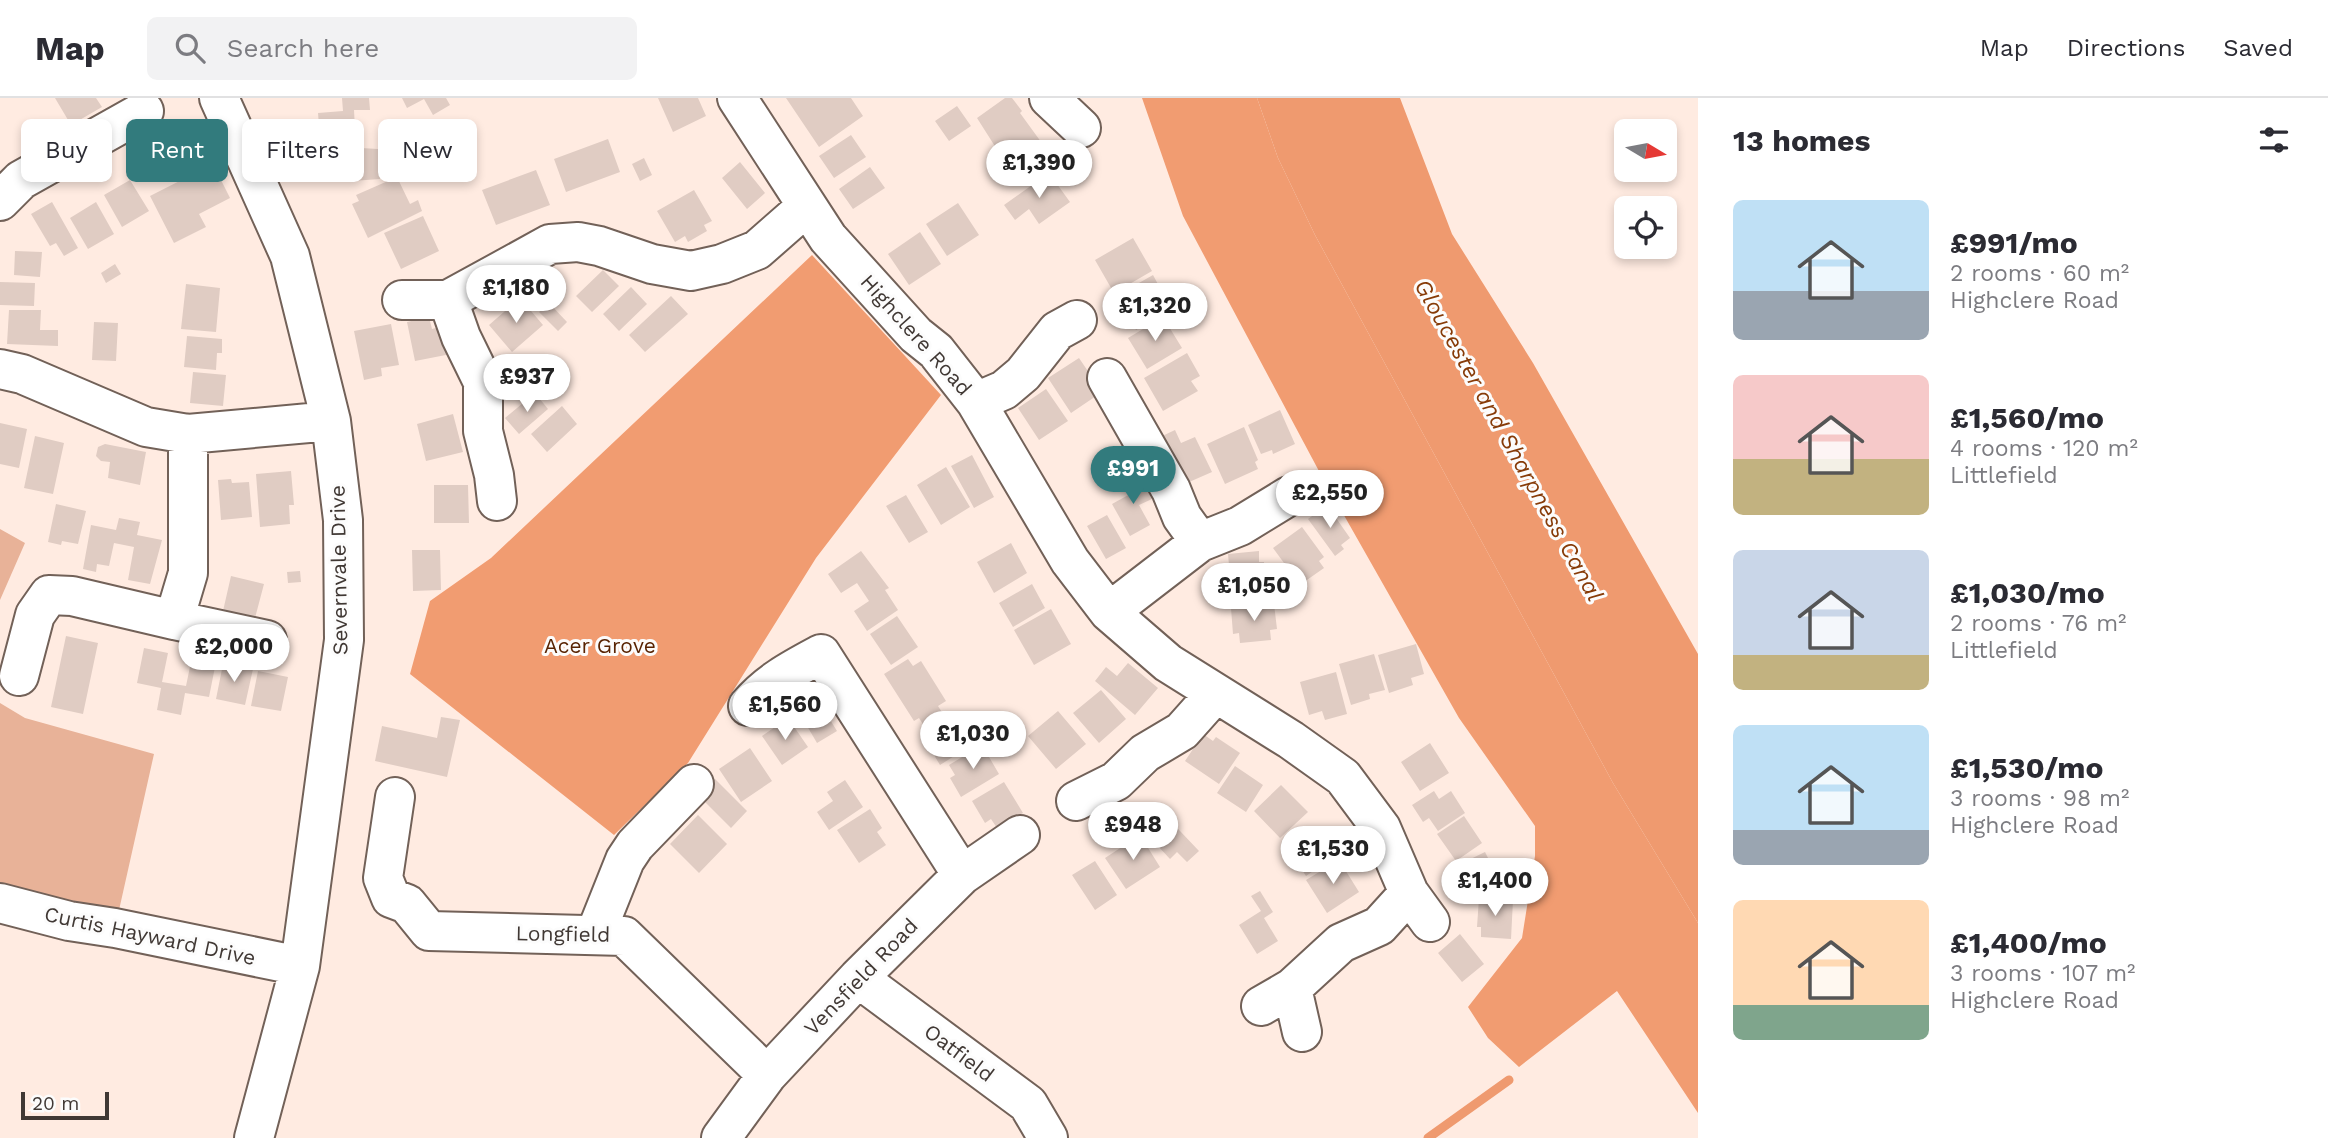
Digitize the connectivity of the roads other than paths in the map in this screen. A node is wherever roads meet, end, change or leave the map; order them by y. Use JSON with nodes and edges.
{"nodes":[{"id":1,"x":737,"y":98,"type":"edge"},
{"id":2,"x":1049,"y":98,"type":"edge"},
{"id":3,"x":231,"y":102,"type":"edge"},
{"id":4,"x":144,"y":111,"type":"dead end"},
{"id":5,"x":1081,"y":128,"type":"dead end"},
{"id":6,"x":0,"y":201,"type":"edge"},
{"id":7,"x":806,"y":207,"type":"junction"},
{"id":8,"x":402,"y":300,"type":"dead end"},
{"id":9,"x":447,"y":300,"type":"junction"},
{"id":10,"x":1077,"y":320,"type":"dead end"},
{"id":11,"x":0,"y":369,"type":"edge"},
{"id":12,"x":1107,"y":377,"type":"dead end"},
{"id":13,"x":976,"y":402,"type":"junction"},
{"id":14,"x":331,"y":421,"type":"junction"},
{"id":15,"x":188,"y":435,"type":"junction"},
{"id":16,"x":504,"y":483,"type":"dead end"},
{"id":17,"x":1289,"y":496,"type":"dead end"},
{"id":18,"x":1191,"y":530,"type":"junction"},
{"id":19,"x":1109,"y":612,"type":"junction"},
{"id":20,"x":174,"y":620,"type":"junction"},
{"id":21,"x":267,"y":640,"type":"dead end"},
{"id":22,"x":19,"y":676,"type":"dead end"},
{"id":23,"x":1215,"y":694,"type":"junction"},
{"id":24,"x":748,"y":706,"type":"dead end"},
{"id":25,"x":694,"y":784,"type":"dead end"},
{"id":26,"x":395,"y":797,"type":"dead end"},
{"id":27,"x":1076,"y":801,"type":"dead end"},
{"id":28,"x":1020,"y":835,"type":"dead end"},
{"id":29,"x":962,"y":875,"type":"junction"},
{"id":30,"x":0,"y":903,"type":"edge"},
{"id":31,"x":595,"y":935,"type":"junction"},
{"id":32,"x":300,"y":966,"type":"junction"},
{"id":33,"x":858,"y":978,"type":"junction"},
{"id":34,"x":1302,"y":1032,"type":"dead end"},
{"id":35,"x":767,"y":1075,"type":"junction"},
{"id":36,"x":254,"y":1138,"type":"edge"},
{"id":37,"x":722,"y":1138,"type":"edge"},
{"id":38,"x":1048,"y":1138,"type":"edge"}],
"edges":[{"from":1,"to":7,"type":"street","name":"Highclere Road"},
{"from":2,"to":5,"type":"street"},
{"from":3,"to":14,"type":"street","name":"Severnvale Drive"},
{"from":4,"to":6,"type":"street"},
{"from":7,"to":9,"type":"street"},
{"from":7,"to":13,"type":"street","name":"Highclere Road"},
{"from":8,"to":9,"type":"street"},
{"from":9,"to":16,"type":"street"},
{"from":10,"to":13,"type":"street"},
{"from":11,"to":15,"type":"street"},
{"from":12,"to":18,"type":"street"},
{"from":13,"to":19,"type":"street","name":"Highclere Road"},
{"from":14,"to":15,"type":"street"},
{"from":14,"to":32,"type":"street","name":"Severnvale Drive"},
{"from":15,"to":20,"type":"street"},
{"from":17,"to":18,"type":"street"},
{"from":18,"to":19,"type":"street"},
{"from":19,"to":23,"type":"street","name":"Highclere Road"},
{"from":20,"to":21,"type":"street"},
{"from":20,"to":22,"type":"street"},
{"from":23,"to":27,"type":"street"},
{"from":23,"to":34,"type":"street","name":"Highclere Road"},
{"from":24,"to":29,"type":"street"},
{"from":25,"to":31,"type":"street"},
{"from":26,"to":31,"type":"street","name":"Longfield"},
{"from":28,"to":29,"type":"street","name":"Vensfield Road"},
{"from":29,"to":33,"type":"street","name":"Vensfield Road"},
{"from":30,"to":32,"type":"street","name":"Curtis Hayward Drive"},
{"from":31,"to":35,"type":"street","name":"Longfield"},
{"from":32,"to":36,"type":"street","name":"Severnvale Drive"},
{"from":33,"to":35,"type":"street","name":"Vensfield Road"},
{"from":33,"to":38,"type":"street","name":"Oatfield"},
{"from":35,"to":37,"type":"street","name":"Vensfield Road"}]}
